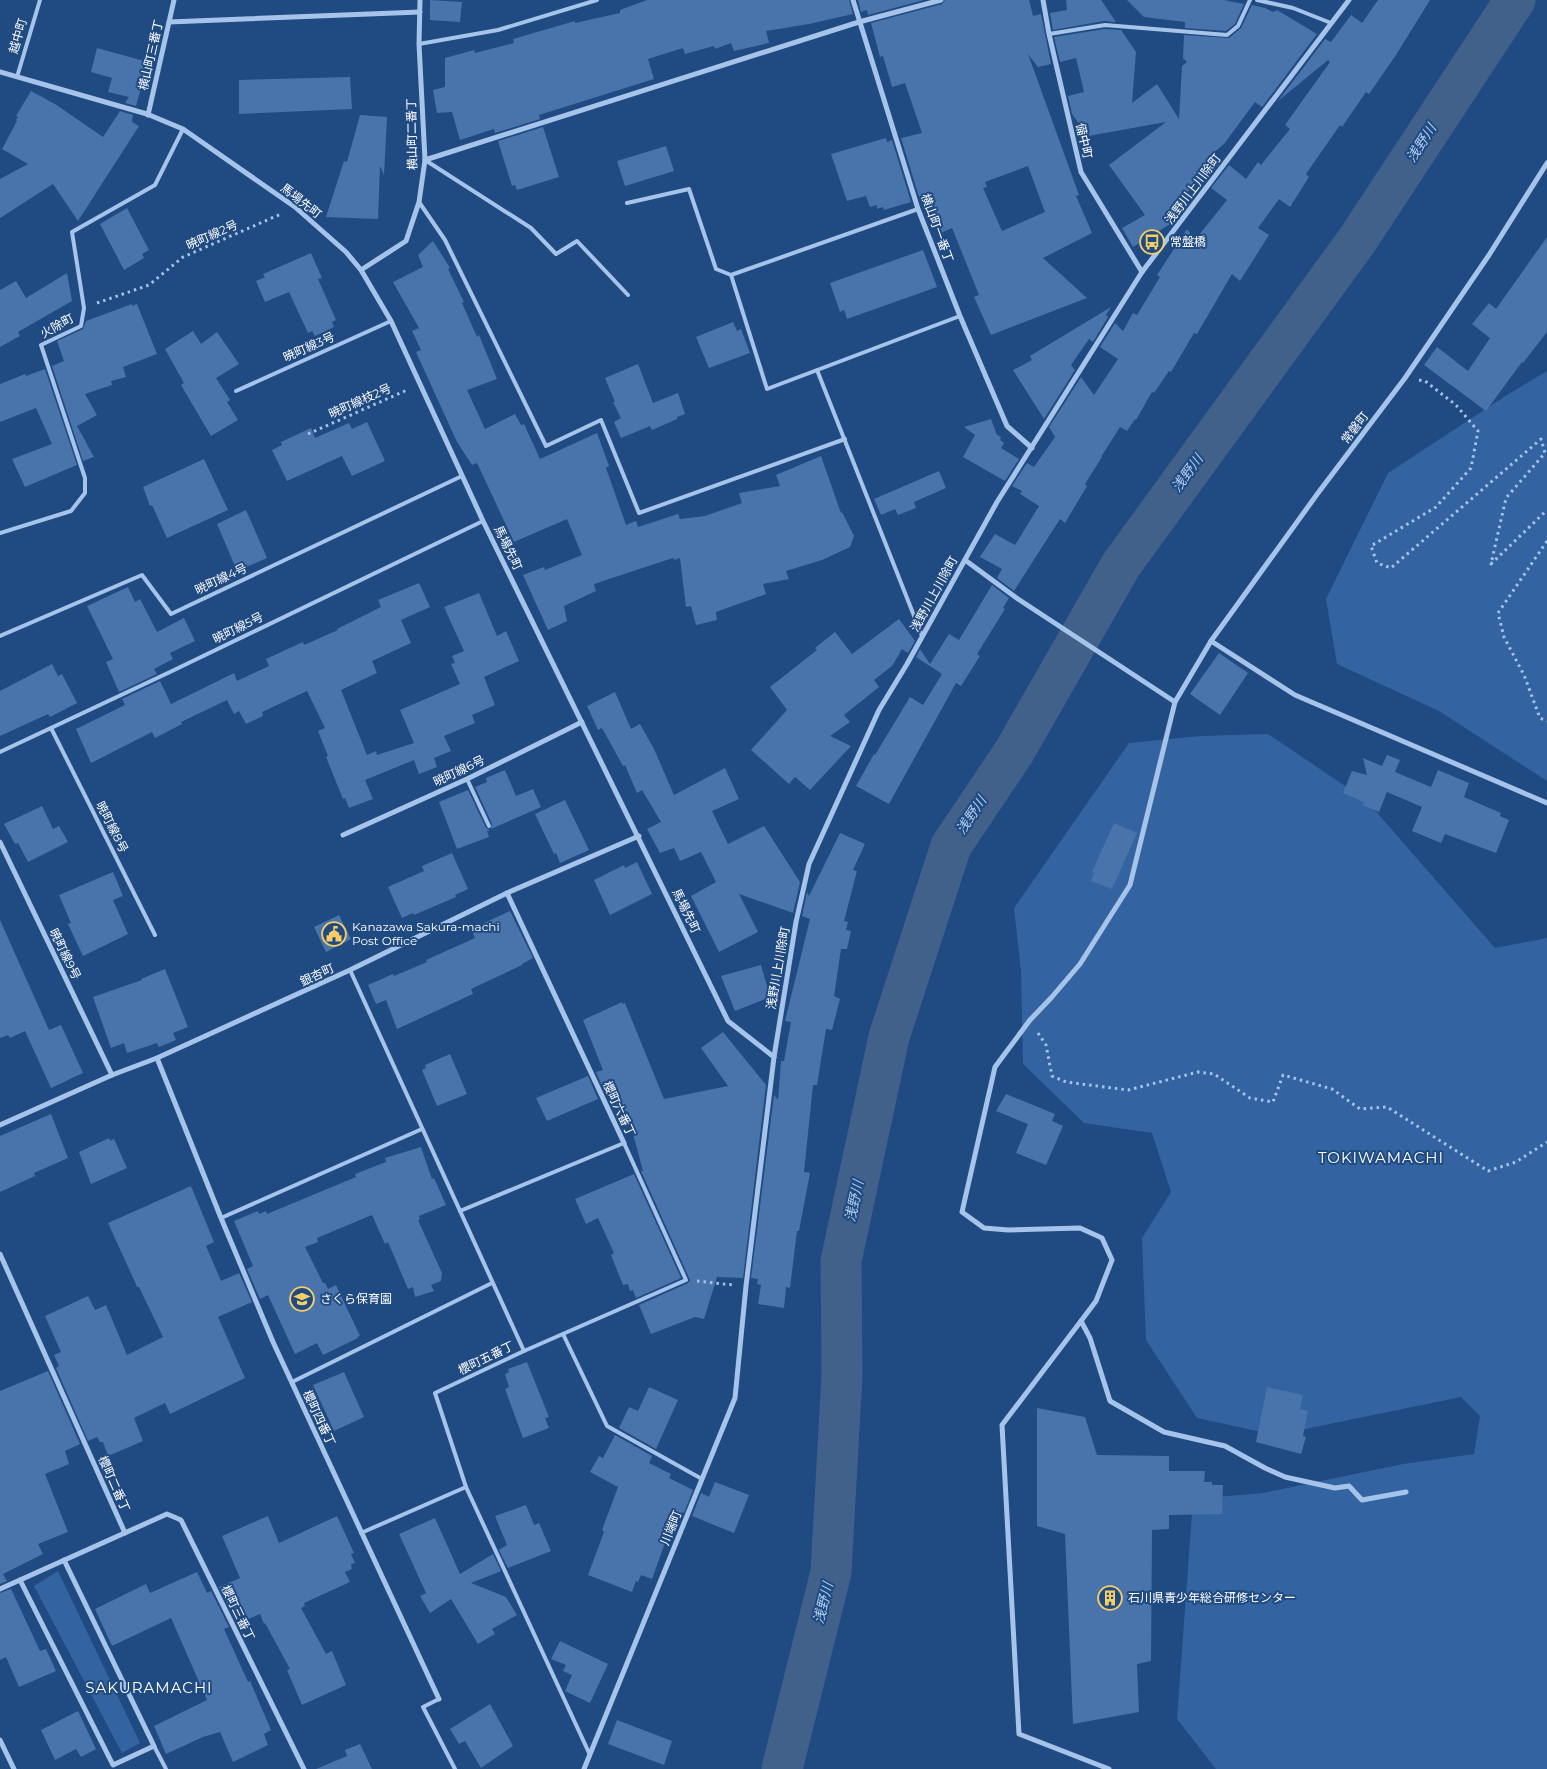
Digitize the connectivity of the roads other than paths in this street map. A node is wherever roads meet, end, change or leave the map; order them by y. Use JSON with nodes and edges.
{"nodes":[{"id":1,"x":40,"y":0,"type":"edge"},
{"id":2,"x":174,"y":0,"type":"edge"},
{"id":3,"x":420,"y":0,"type":"edge"},
{"id":4,"x":597,"y":0,"type":"edge"},
{"id":5,"x":853,"y":0,"type":"edge"},
{"id":6,"x":941,"y":0,"type":"edge"},
{"id":7,"x":1043,"y":0,"type":"edge"},
{"id":8,"x":1250,"y":0,"type":"edge"},
{"id":9,"x":1257,"y":0,"type":"edge"},
{"id":10,"x":1349,"y":0,"type":"edge"},
{"id":11,"x":420,"y":12,"type":"junction"},
{"id":12,"x":169,"y":22,"type":"junction"},
{"id":13,"x":859,"y":22,"type":"junction"},
{"id":14,"x":1331,"y":23,"type":"junction"},
{"id":15,"x":1049,"y":34,"type":"junction"},
{"id":16,"x":419,"y":44,"type":"junction"},
{"id":17,"x":0,"y":72,"type":"edge"},
{"id":18,"x":17,"y":77,"type":"junction"},
{"id":19,"x":148,"y":115,"type":"junction"},
{"id":20,"x":184,"y":129,"type":"junction"},
{"id":21,"x":425,"y":160,"type":"junction"},
{"id":22,"x":1547,"y":163,"type":"edge"},
{"id":23,"x":419,"y":202,"type":"junction"},
{"id":24,"x":627,"y":203,"type":"dead end"},
{"id":25,"x":918,"y":208,"type":"junction"},
{"id":26,"x":361,"y":270,"type":"junction"},
{"id":27,"x":1142,"y":272,"type":"junction"},
{"id":28,"x":731,"y":275,"type":"junction"},
{"id":29,"x":628,"y":295,"type":"dead end"},
{"id":30,"x":960,"y":316,"type":"junction"},
{"id":31,"x":391,"y":321,"type":"junction"},
{"id":32,"x":817,"y":370,"type":"junction"},
{"id":33,"x":236,"y":391,"type":"dead end"},
{"id":34,"x":845,"y":439,"type":"junction"},
{"id":35,"x":1032,"y":448,"type":"junction"},
{"id":36,"x":462,"y":476,"type":"junction"},
{"id":37,"x":483,"y":521,"type":"junction"},
{"id":38,"x":0,"y":533,"type":"edge"},
{"id":39,"x":965,"y":560,"type":"junction"},
{"id":40,"x":0,"y":636,"type":"edge"},
{"id":41,"x":922,"y":636,"type":"junction"},
{"id":42,"x":1212,"y":641,"type":"junction"},
{"id":43,"x":1175,"y":702,"type":"junction"},
{"id":44,"x":582,"y":722,"type":"junction"},
{"id":45,"x":51,"y":728,"type":"junction"},
{"id":46,"x":0,"y":752,"type":"edge"},
{"id":47,"x":467,"y":779,"type":"junction"},
{"id":48,"x":1547,"y":803,"type":"edge"},
{"id":49,"x":489,"y":826,"type":"dead end"},
{"id":50,"x":343,"y":835,"type":"dead end"},
{"id":51,"x":639,"y":836,"type":"junction"},
{"id":52,"x":0,"y":842,"type":"edge"},
{"id":53,"x":507,"y":893,"type":"junction"},
{"id":54,"x":155,"y":935,"type":"dead end"},
{"id":55,"x":350,"y":970,"type":"junction"},
{"id":56,"x":157,"y":1058,"type":"junction"},
{"id":57,"x":774,"y":1058,"type":"junction"},
{"id":58,"x":112,"y":1075,"type":"junction"},
{"id":59,"x":0,"y":1125,"type":"edge"},
{"id":60,"x":422,"y":1129,"type":"junction"},
{"id":61,"x":624,"y":1143,"type":"junction"},
{"id":62,"x":460,"y":1211,"type":"junction"},
{"id":63,"x":221,"y":1218,"type":"junction"},
{"id":64,"x":0,"y":1254,"type":"edge"},
{"id":65,"x":492,"y":1282,"type":"junction"},
{"id":66,"x":746,"y":1286,"type":"joint"},
{"id":67,"x":1081,"y":1320,"type":"junction"},
{"id":68,"x":563,"y":1334,"type":"junction"},
{"id":69,"x":524,"y":1351,"type":"junction"},
{"id":70,"x":292,"y":1382,"type":"junction"},
{"id":71,"x":702,"y":1479,"type":"junction"},
{"id":72,"x":466,"y":1487,"type":"junction"},
{"id":73,"x":1406,"y":1492,"type":"dead end"},
{"id":74,"x":125,"y":1533,"type":"junction"},
{"id":75,"x":362,"y":1533,"type":"junction"},
{"id":76,"x":64,"y":1560,"type":"junction"},
{"id":77,"x":20,"y":1580,"type":"junction"},
{"id":78,"x":0,"y":1589,"type":"edge"},
{"id":79,"x":440,"y":1699,"type":"joint"},
{"id":80,"x":0,"y":1740,"type":"edge"},
{"id":81,"x":154,"y":1746,"type":"junction"},
{"id":82,"x":590,"y":1755,"type":"junction"},
{"id":83,"x":14,"y":1769,"type":"edge"},
{"id":84,"x":166,"y":1769,"type":"edge"},
{"id":85,"x":304,"y":1769,"type":"edge"},
{"id":86,"x":456,"y":1769,"type":"edge"},
{"id":87,"x":584,"y":1769,"type":"edge"},
{"id":88,"x":1109,"y":1769,"type":"edge"}],
"edges":[{"from":1,"to":18,"type":"lane","name":"越中町"},
{"from":2,"to":12,"type":"street","name":"横山町三番丁"},
{"from":3,"to":11,"type":"street","name":"横山町二番丁"},
{"from":4,"to":16,"type":"lane"},
{"from":5,"to":13,"type":"street","name":"横山町一番丁"},
{"from":6,"to":13,"type":"street"},
{"from":7,"to":15,"type":"street","name":"備中町"},
{"from":8,"to":15,"type":"lane"},
{"from":9,"to":14,"type":"lane"},
{"from":10,"to":14,"type":"street","name":"浅野川上川除町"},
{"from":11,"to":12,"type":"street"},
{"from":11,"to":16,"type":"street","name":"横山町二番丁"},
{"from":12,"to":19,"type":"street","name":"横山町三番丁"},
{"from":13,"to":21,"type":"street"},
{"from":13,"to":25,"type":"street","name":"横山町一番丁"},
{"from":14,"to":27,"type":"street","name":"浅野川上川除町"},
{"from":15,"to":27,"type":"street","name":"備中町"},
{"from":16,"to":21,"type":"street","name":"横山町二番丁"},
{"from":17,"to":18,"type":"street","name":"馬場先町"},
{"from":18,"to":19,"type":"street","name":"馬場先町"},
{"from":19,"to":20,"type":"street","name":"馬場先町"},
{"from":20,"to":26,"type":"street","name":"馬場先町"},
{"from":20,"to":38,"type":"lane","name":"火除町"},
{"from":21,"to":23,"type":"street","name":"横山町二番丁"},
{"from":21,"to":29,"type":"lane"},
{"from":22,"to":42,"type":"street","name":"常磐町"},
{"from":23,"to":26,"type":"street","name":"横山町二番丁"},
{"from":23,"to":34,"type":"lane"},
{"from":24,"to":28,"type":"lane"},
{"from":25,"to":28,"type":"lane"},
{"from":25,"to":30,"type":"street","name":"横山町一番丁"},
{"from":26,"to":31,"type":"street","name":"馬場先町"},
{"from":27,"to":35,"type":"street","name":"浅野川上川除町"},
{"from":28,"to":32,"type":"lane"},
{"from":30,"to":32,"type":"lane"},
{"from":30,"to":35,"type":"street","name":"横山町一番丁"},
{"from":31,"to":33,"type":"lane","name":"暁町線3号"},
{"from":31,"to":36,"type":"street","name":"馬場先町"},
{"from":32,"to":34,"type":"lane"},
{"from":34,"to":41,"type":"lane"},
{"from":35,"to":39,"type":"street","name":"浅野川上川除町"},
{"from":36,"to":37,"type":"street","name":"馬場先町"},
{"from":36,"to":40,"type":"lane","name":"暁町線4号"},
{"from":37,"to":44,"type":"street","name":"馬場先町"},
{"from":37,"to":45,"type":"lane","name":"暁町線5号"},
{"from":39,"to":41,"type":"street","name":"浅野川上川除町"},
{"from":39,"to":43,"type":"street"},
{"from":41,"to":57,"type":"street","name":"浅野川上川除町"},
{"from":42,"to":43,"type":"street","name":"常磐町"},
{"from":42,"to":48,"type":"street"},
{"from":43,"to":67,"type":"street","name":"常磐町"},
{"from":44,"to":47,"type":"street","name":"暁町線6号"},
{"from":44,"to":51,"type":"street","name":"馬場先町"},
{"from":45,"to":46,"type":"lane","name":"暁町線5号"},
{"from":45,"to":54,"type":"lane","name":"暁町線8号"},
{"from":47,"to":49,"type":"lane"},
{"from":47,"to":50,"type":"street","name":"暁町線6号"},
{"from":51,"to":53,"type":"street","name":"銀杏町"},
{"from":51,"to":57,"type":"street","name":"馬場先町"},
{"from":52,"to":58,"type":"street","name":"暁町線9号"},
{"from":53,"to":55,"type":"street","name":"銀杏町"},
{"from":53,"to":61,"type":"street","name":"櫻町六番丁"},
{"from":55,"to":56,"type":"street","name":"銀杏町"},
{"from":55,"to":60,"type":"lane","name":"櫻町五番丁"},
{"from":56,"to":58,"type":"street","name":"銀杏町"},
{"from":56,"to":63,"type":"street","name":"櫻町四番丁"},
{"from":57,"to":66,"type":"street","name":"浅野川上川除町"},
{"from":58,"to":59,"type":"street","name":"銀杏町"},
{"from":60,"to":62,"type":"lane","name":"櫻町五番丁"},
{"from":60,"to":63,"type":"lane"},
{"from":61,"to":62,"type":"lane"},
{"from":61,"to":68,"type":"lane","name":"櫻町六番丁"},
{"from":62,"to":65,"type":"lane","name":"櫻町五番丁"},
{"from":63,"to":70,"type":"street","name":"櫻町四番丁"},
{"from":64,"to":74,"type":"street","name":"櫻町二番丁"},
{"from":65,"to":69,"type":"lane","name":"櫻町五番丁"},
{"from":65,"to":70,"type":"lane"},
{"from":66,"to":71,"type":"street","name":"川端町"},
{"from":67,"to":73,"type":"street"},
{"from":67,"to":88,"type":"street"},
{"from":68,"to":69,"type":"lane"},
{"from":68,"to":71,"type":"lane"},
{"from":69,"to":72,"type":"lane","name":"櫻町五番丁"},
{"from":70,"to":75,"type":"street","name":"櫻町四番丁"},
{"from":71,"to":82,"type":"street","name":"川端町"},
{"from":72,"to":75,"type":"lane"},
{"from":72,"to":82,"type":"lane","name":"櫻町五番丁"},
{"from":74,"to":76,"type":"street"},
{"from":74,"to":85,"type":"street","name":"櫻町三番丁"},
{"from":75,"to":79,"type":"street","name":"櫻町四番丁"},
{"from":76,"to":77,"type":"street"},
{"from":76,"to":81,"type":"street"},
{"from":77,"to":78,"type":"street"},
{"from":77,"to":81,"type":"street"},
{"from":79,"to":86,"type":"lane","name":"櫻町四番丁"},
{"from":80,"to":83,"type":"street"},
{"from":81,"to":84,"type":"lane"},
{"from":82,"to":87,"type":"street","name":"川端町"}]}
